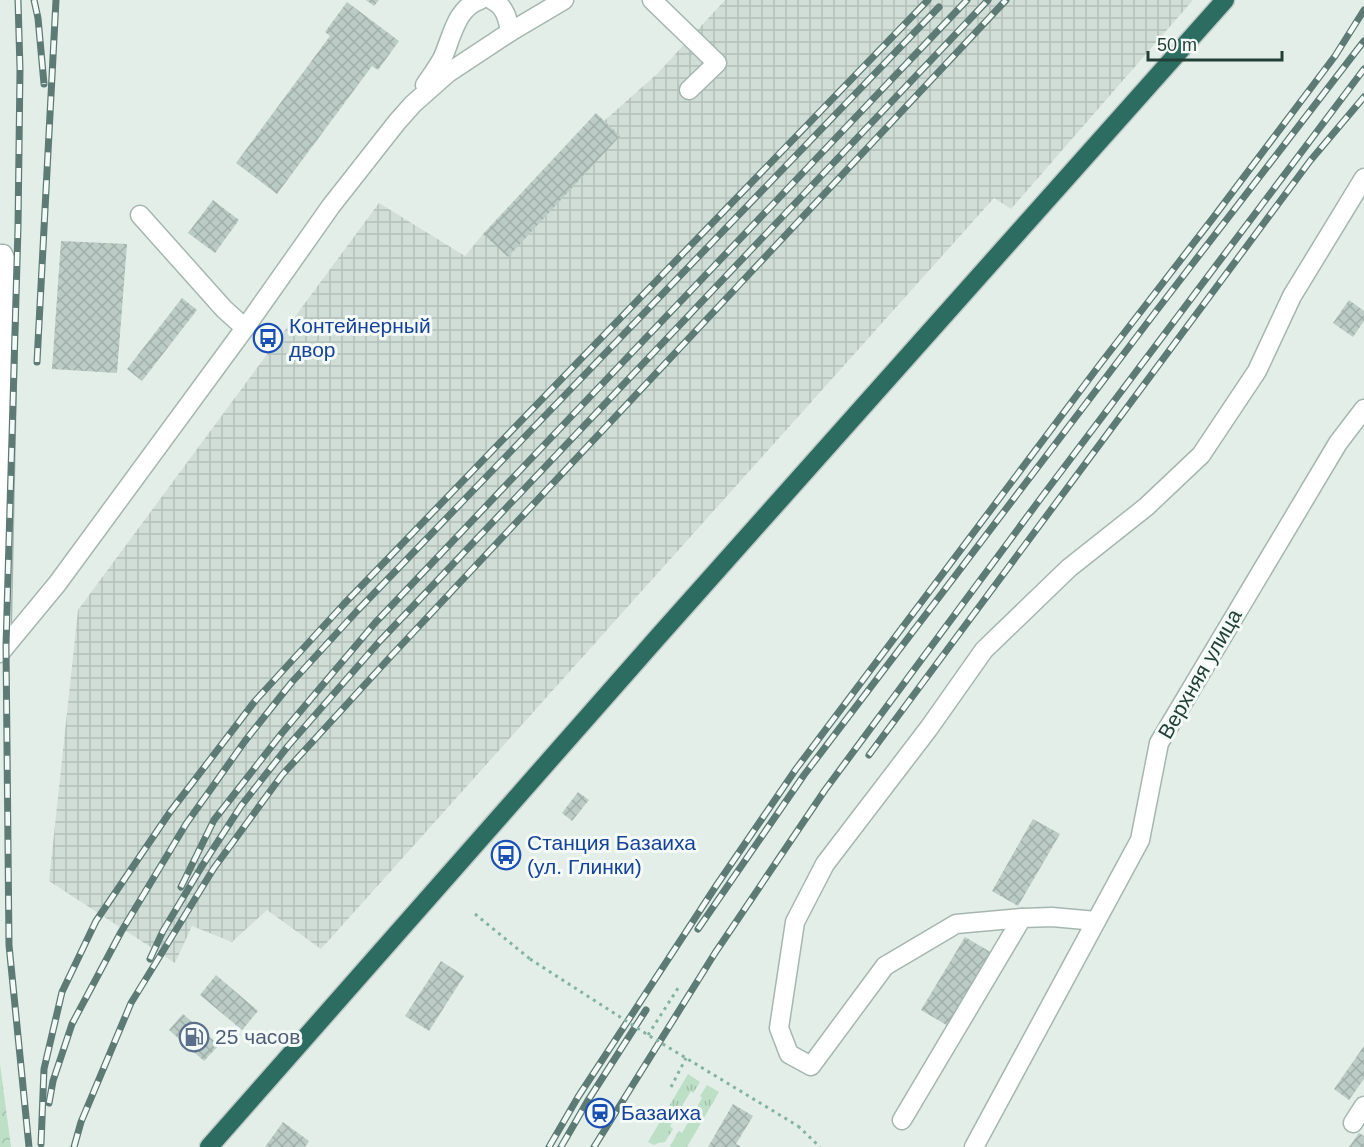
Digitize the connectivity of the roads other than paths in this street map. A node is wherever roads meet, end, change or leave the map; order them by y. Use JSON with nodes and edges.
{"nodes":[{"id":1,"x":480,"y":0,"type":"edge"},
{"id":2,"x":492,"y":0,"type":"edge"},
{"id":3,"x":564,"y":0,"type":"edge"},
{"id":4,"x":652,"y":0,"type":"edge"},
{"id":5,"x":1225,"y":0,"type":"edge"},
{"id":6,"x":510,"y":32,"type":"junction"},
{"id":7,"x":689,"y":90,"type":"dead end"},
{"id":8,"x":413,"y":104,"type":"junction"},
{"id":9,"x":1364,"y":178,"type":"edge"},
{"id":10,"x":140,"y":215,"type":"dead end"},
{"id":11,"x":1,"y":254,"type":"edge"},
{"id":12,"x":245,"y":328,"type":"junction"},
{"id":13,"x":1364,"y":409,"type":"edge"},
{"id":14,"x":1,"y":652,"type":"edge"},
{"id":15,"x":1022,"y":918,"type":"junction"},
{"id":16,"x":1096,"y":921,"type":"junction"},
{"id":17,"x":1364,"y":1106,"type":"edge"},
{"id":18,"x":902,"y":1120,"type":"dead end"},
{"id":19,"x":1353,"y":1123,"type":"dead end"},
{"id":20,"x":209,"y":1147,"type":"edge"},
{"id":21,"x":974,"y":1147,"type":"edge"}],
"edges":[{"from":1,"to":8,"type":"street"},
{"from":2,"to":6,"type":"street"},
{"from":3,"to":6,"type":"street"},
{"from":4,"to":7,"type":"street"},
{"from":5,"to":20,"type":"highway"},
{"from":6,"to":8,"type":"street"},
{"from":8,"to":12,"type":"street"},
{"from":9,"to":15,"type":"street"},
{"from":10,"to":12,"type":"street"},
{"from":11,"to":14,"type":"street"},
{"from":12,"to":14,"type":"street"},
{"from":13,"to":16,"type":"street","name":"Верхняя улица"},
{"from":15,"to":16,"type":"street"},
{"from":15,"to":18,"type":"street"},
{"from":16,"to":21,"type":"street","name":"Верхняя улица"},
{"from":17,"to":19,"type":"street"}]}
